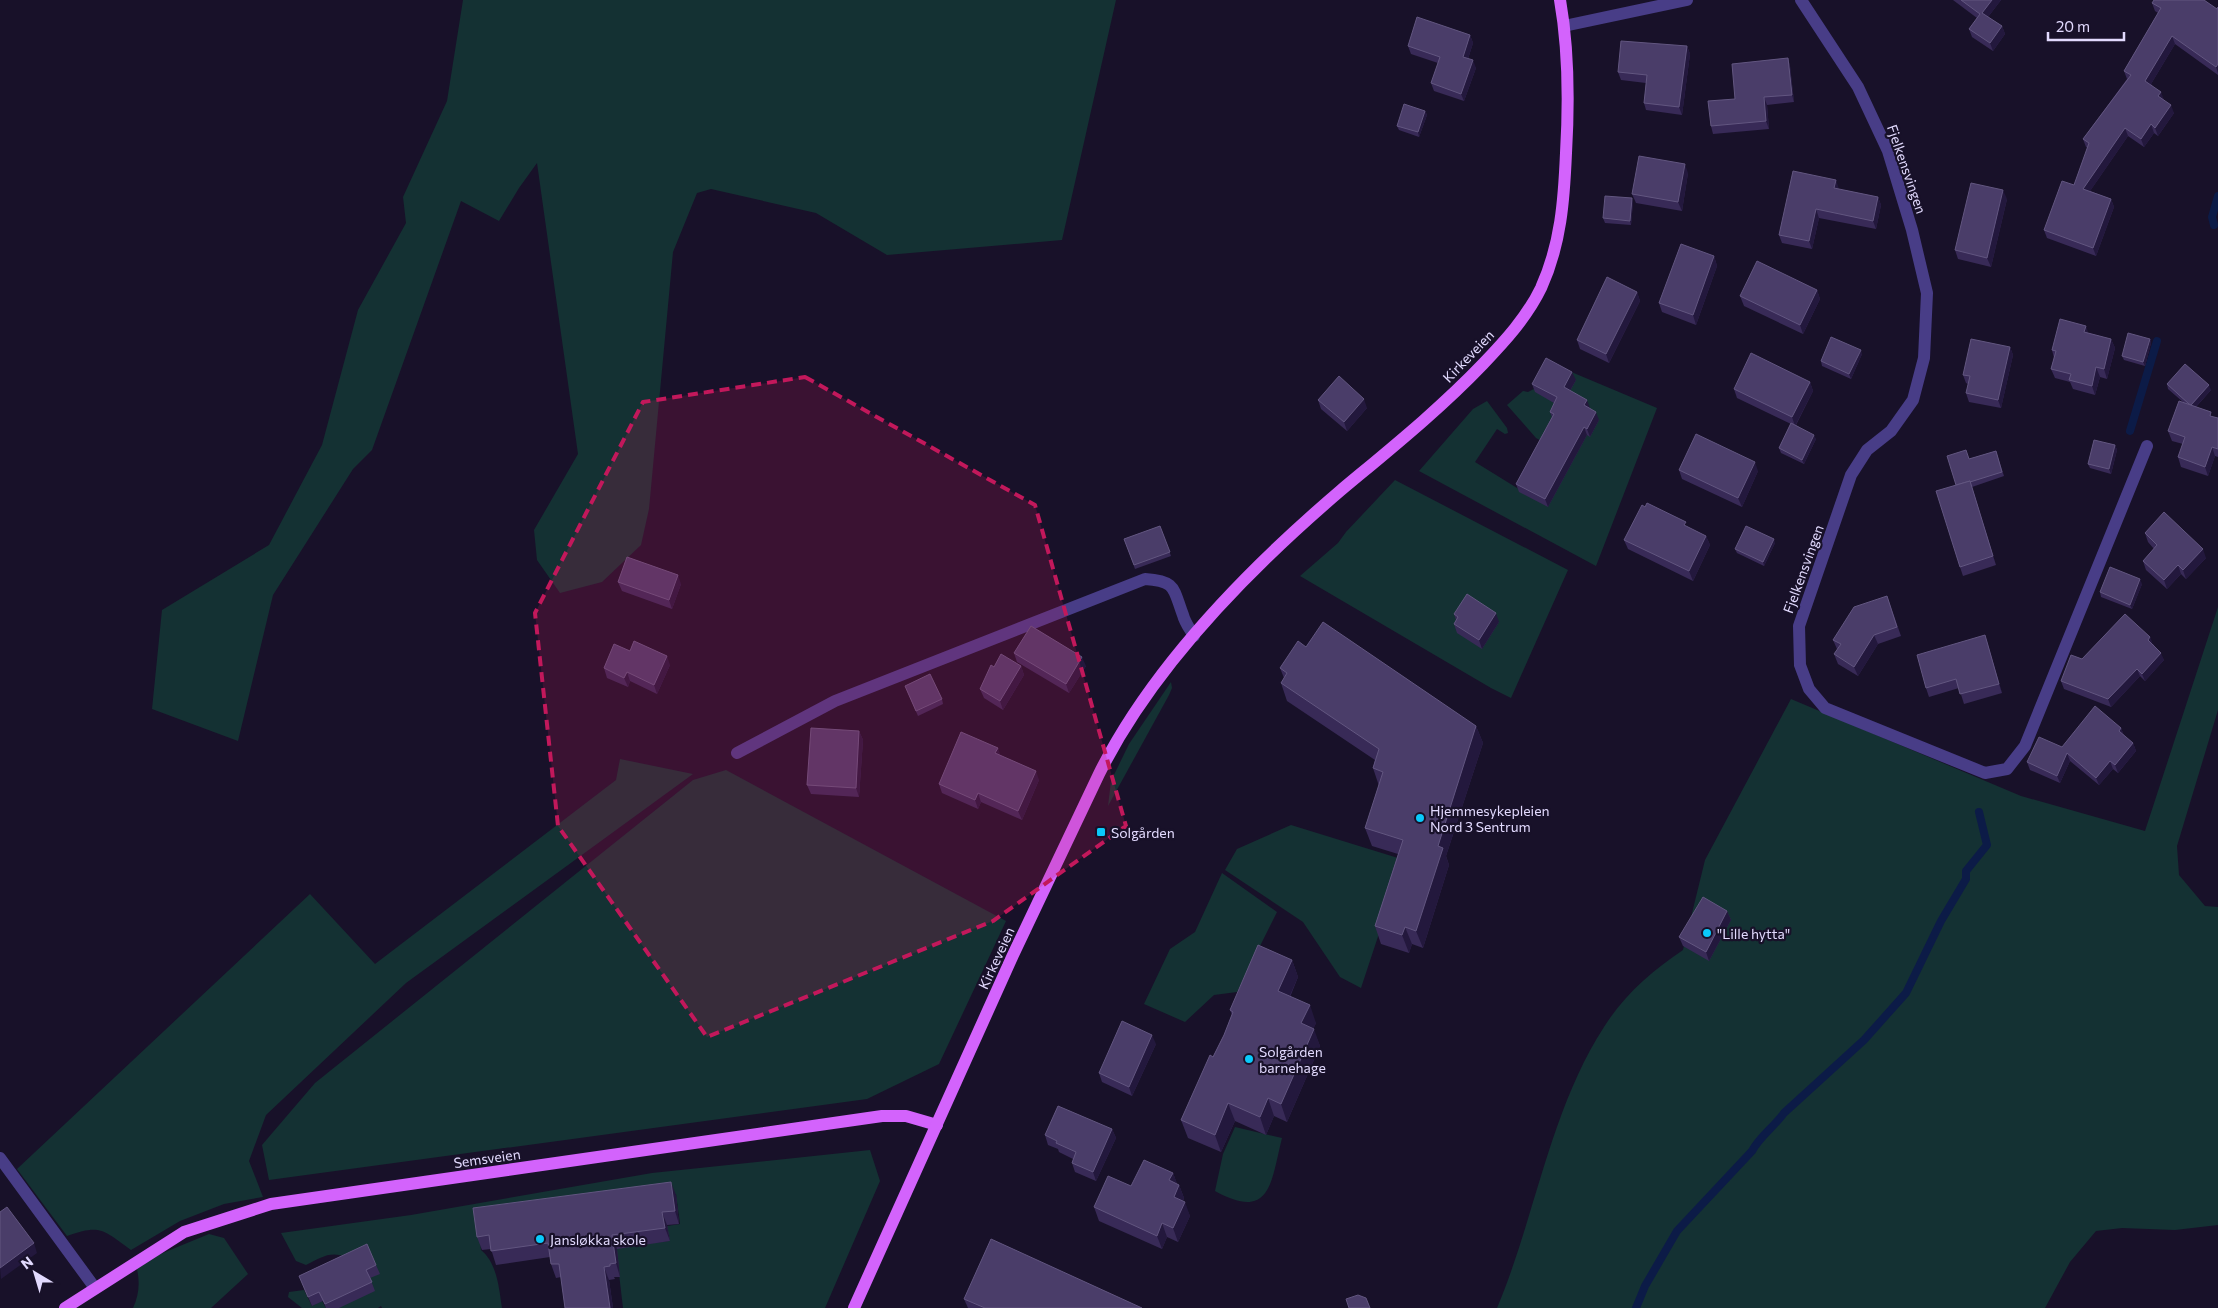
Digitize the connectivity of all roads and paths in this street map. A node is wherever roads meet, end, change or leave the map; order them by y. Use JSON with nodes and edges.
{"nodes":[{"id":1,"x":1560,"y":0,"type":"edge"},
{"id":2,"x":1687,"y":0,"type":"edge"},
{"id":3,"x":1801,"y":0,"type":"edge"},
{"id":4,"x":1564,"y":26,"type":"junction"},
{"id":5,"x":2148,"y":446,"type":"dead end"},
{"id":6,"x":1194,"y":636,"type":"junction"},
{"id":7,"x":737,"y":753,"type":"dead end"},
{"id":8,"x":937,"y":1125,"type":"junction"},
{"id":9,"x":0,"y":1158,"type":"edge"},
{"id":10,"x":95,"y":1288,"type":"junction"},
{"id":11,"x":66,"y":1308,"type":"edge"},
{"id":12,"x":854,"y":1308,"type":"edge"}],
"edges":[{"from":1,"to":4,"type":"main road","name":"Kirkeveien"},
{"from":2,"to":4,"type":"street"},
{"from":3,"to":5,"type":"street","name":"Fjelkensvingen"},
{"from":4,"to":6,"type":"main road","name":"Kirkeveien"},
{"from":6,"to":7,"type":"street"},
{"from":6,"to":8,"type":"main road","name":"Kirkeveien"},
{"from":8,"to":10,"type":"main road","name":"Semsveien"},
{"from":8,"to":12,"type":"main road","name":"Kirkeveien"},
{"from":9,"to":10,"type":"street"},
{"from":10,"to":11,"type":"main road","name":"Semsveien"}]}
